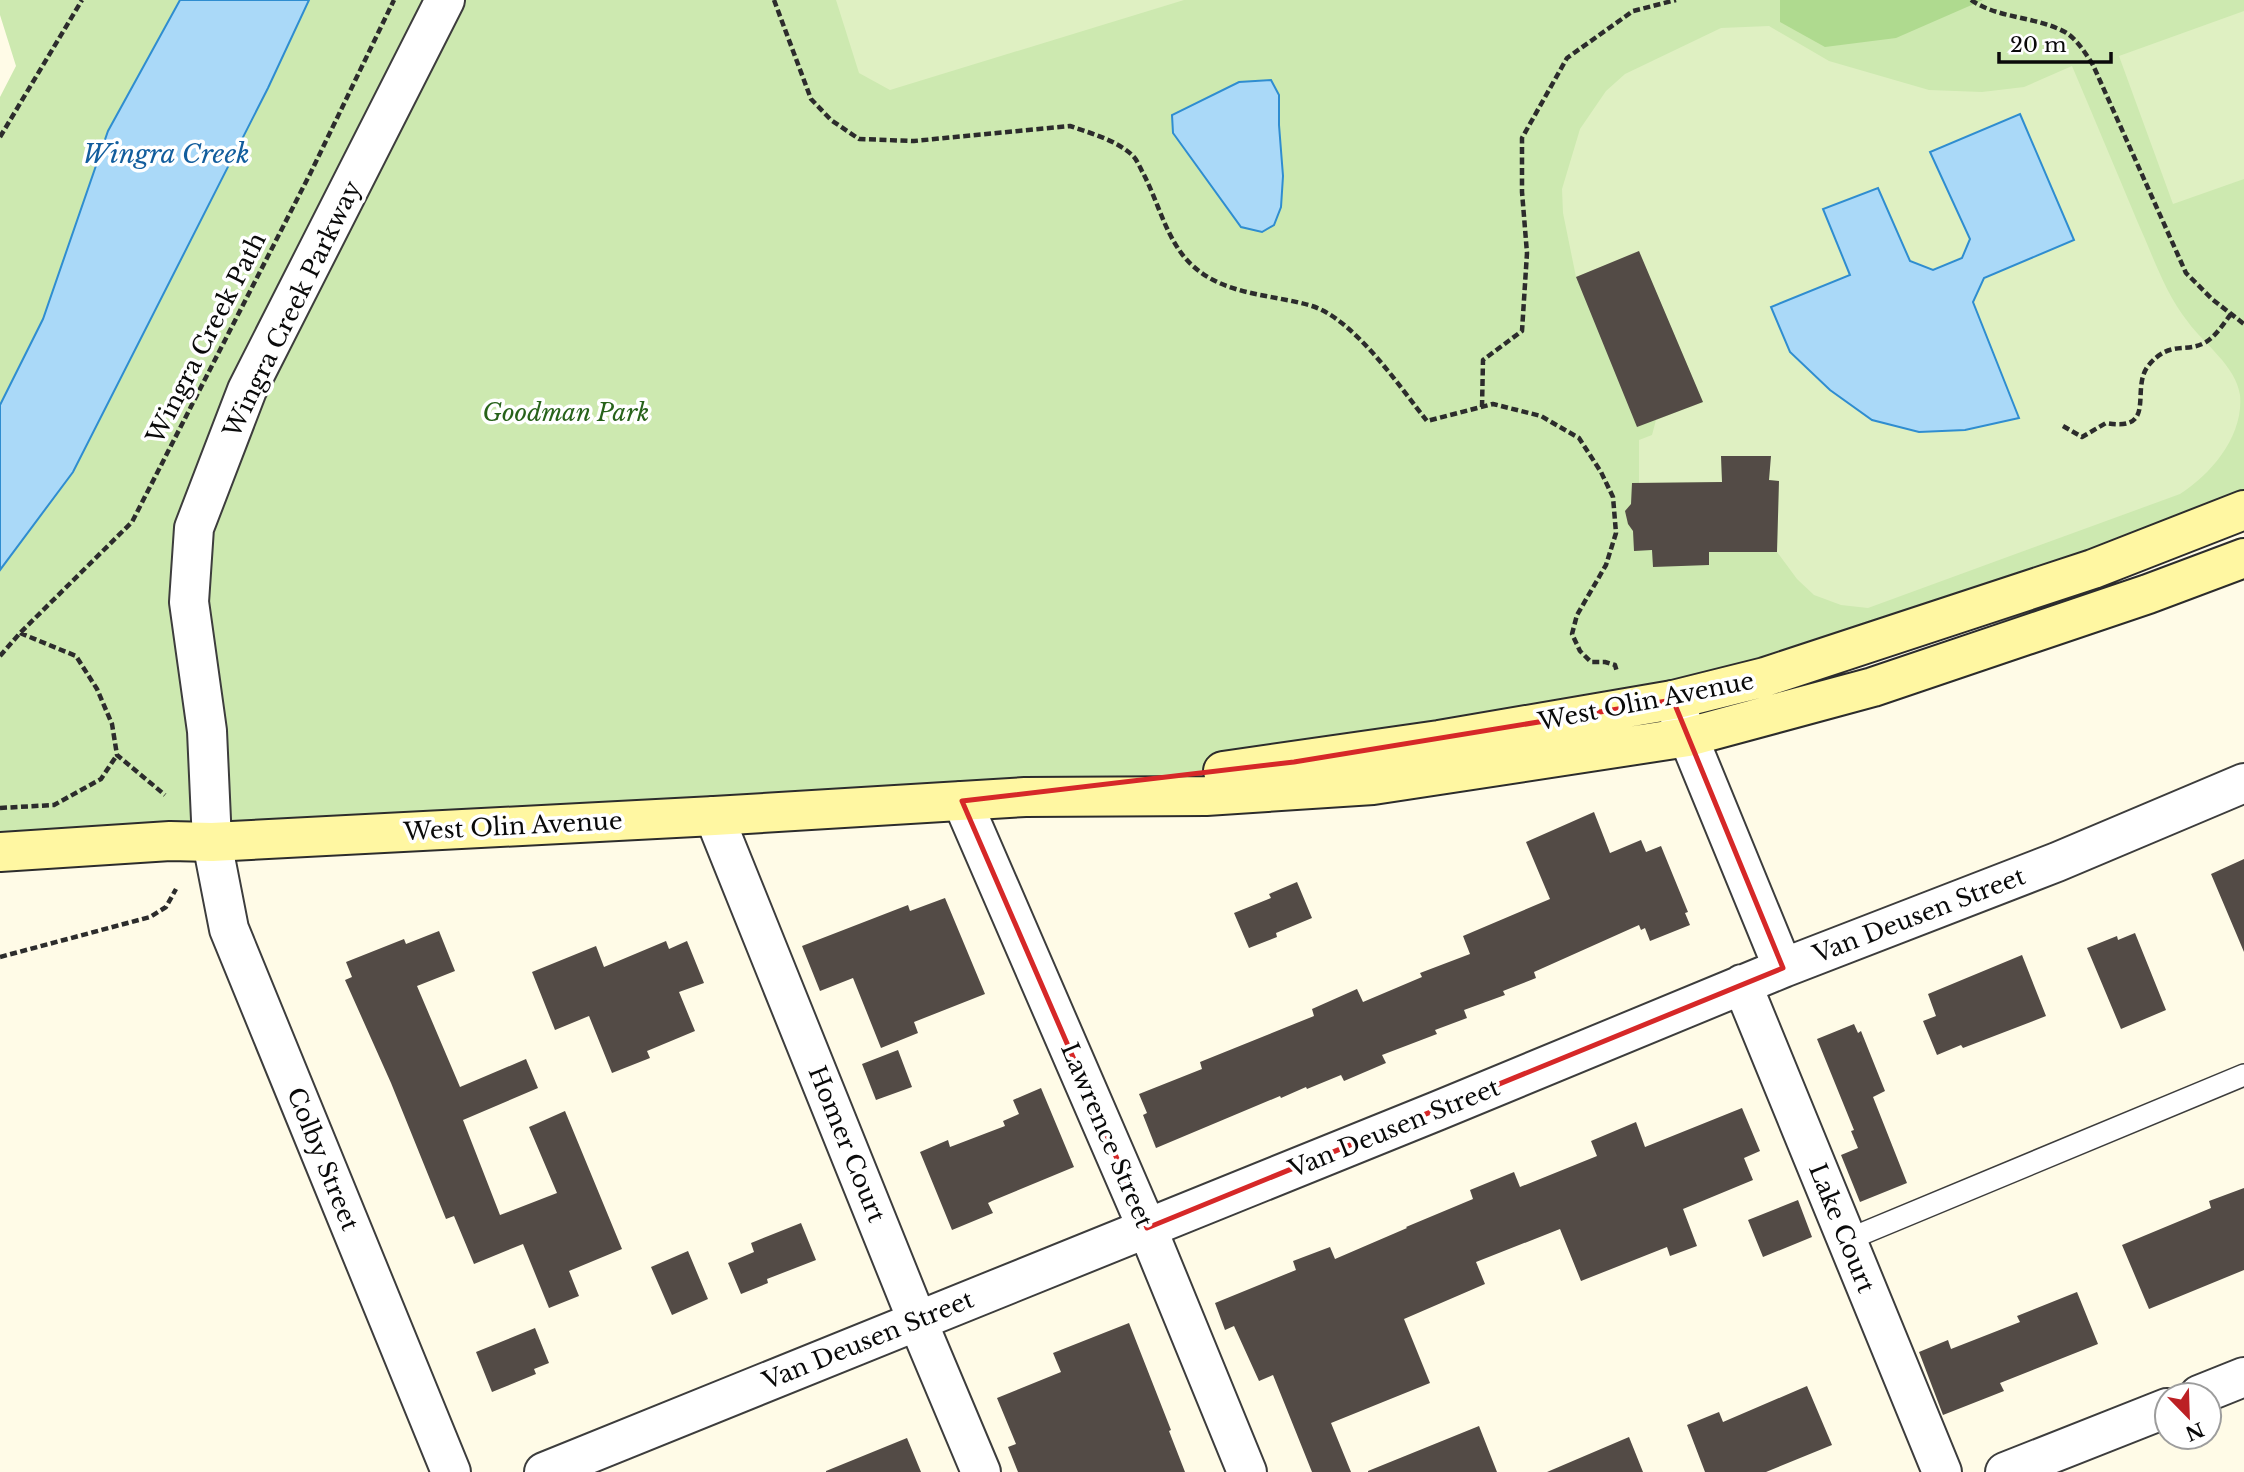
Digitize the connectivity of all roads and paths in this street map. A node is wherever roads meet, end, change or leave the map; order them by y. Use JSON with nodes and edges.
{"nodes":[{"id":1,"x":82,"y":0,"type":"edge"},
{"id":2,"x":394,"y":0,"type":"edge"},
{"id":3,"x":445,"y":0,"type":"edge"},
{"id":4,"x":774,"y":0,"type":"edge"},
{"id":5,"x":1676,"y":0,"type":"edge"},
{"id":6,"x":1971,"y":0,"type":"edge"},
{"id":7,"x":0,"y":137,"type":"edge"},
{"id":8,"x":2231,"y":314,"type":"junction"},
{"id":9,"x":2244,"y":324,"type":"edge"},
{"id":10,"x":1482,"y":407,"type":"junction"},
{"id":11,"x":2063,"y":426,"type":"dead end"},
{"id":12,"x":2244,"y":510,"type":"edge"},
{"id":13,"x":2244,"y":558,"type":"edge"},
{"id":14,"x":20,"y":633,"type":"junction"},
{"id":15,"x":0,"y":656,"type":"edge"},
{"id":16,"x":1618,"y":674,"type":"dead end"},
{"id":17,"x":1673,"y":700,"type":"junction"},
{"id":18,"x":1688,"y":737,"type":"junction"},
{"id":19,"x":117,"y":755,"type":"junction"},
{"id":20,"x":2244,"y":783,"type":"edge"},
{"id":21,"x":165,"y":795,"type":"dead end"},
{"id":22,"x":1026,"y":797,"type":"junction"},
{"id":23,"x":962,"y":801,"type":"junction"},
{"id":24,"x":0,"y":808,"type":"edge"},
{"id":25,"x":715,"y":816,"type":"junction"},
{"id":26,"x":212,"y":842,"type":"junction"},
{"id":27,"x":0,"y":852,"type":"edge"},
{"id":28,"x":176,"y":889,"type":"dead end"},
{"id":29,"x":0,"y":957,"type":"edge"},
{"id":30,"x":1783,"y":968,"type":"junction"},
{"id":31,"x":1742,"y":984,"type":"junction"},
{"id":32,"x":2244,"y":1076,"type":"edge"},
{"id":33,"x":1147,"y":1228,"type":"junction"},
{"id":34,"x":1847,"y":1240,"type":"junction"},
{"id":35,"x":917,"y":1320,"type":"junction"},
{"id":36,"x":2244,"y":1377,"type":"edge"},
{"id":37,"x":2223,"y":1385,"type":"edge"},
{"id":38,"x":2153,"y":1414,"type":"edge"},
{"id":39,"x":451,"y":1472,"type":"edge"},
{"id":40,"x":544,"y":1472,"type":"edge"},
{"id":41,"x":981,"y":1472,"type":"edge"},
{"id":42,"x":1247,"y":1472,"type":"edge"},
{"id":43,"x":1942,"y":1472,"type":"edge"},
{"id":44,"x":2005,"y":1472,"type":"edge"}],
"edges":[{"from":1,"to":7,"type":"path"},
{"from":2,"to":14,"type":"path","name":"Wingra Creek Path"},
{"from":3,"to":26,"type":"street","name":"Wingra Creek Parkway"},
{"from":4,"to":10,"type":"path"},
{"from":5,"to":10,"type":"path"},
{"from":6,"to":8,"type":"path"},
{"from":8,"to":9,"type":"path"},
{"from":8,"to":11,"type":"path"},
{"from":10,"to":16,"type":"path"},
{"from":12,"to":17,"type":"street","name":"West Olin Avenue"},
{"from":13,"to":18,"type":"street","name":"West Olin Avenue"},
{"from":14,"to":15,"type":"path","name":"Wingra Creek Path"},
{"from":14,"to":19,"type":"path"},
{"from":17,"to":18,"type":"street"},
{"from":17,"to":22,"type":"street","name":"West Olin Avenue"},
{"from":18,"to":22,"type":"street","name":"West Olin Avenue"},
{"from":18,"to":30,"type":"street"},
{"from":19,"to":21,"type":"path"},
{"from":19,"to":24,"type":"path"},
{"from":20,"to":30,"type":"street","name":"Van Deusen Street"},
{"from":22,"to":23,"type":"street","name":"West Olin Avenue"},
{"from":23,"to":25,"type":"street","name":"West Olin Avenue"},
{"from":23,"to":33,"type":"street","name":"Lawrence Street"},
{"from":25,"to":26,"type":"street","name":"West Olin Avenue"},
{"from":25,"to":35,"type":"street","name":"Homer Court"},
{"from":26,"to":27,"type":"street","name":"West Olin Avenue"},
{"from":26,"to":39,"type":"street","name":"Colby Street"},
{"from":28,"to":29,"type":"path"},
{"from":30,"to":31,"type":"street","name":"Van Deusen Street"},
{"from":31,"to":33,"type":"street","name":"Van Deusen Street"},
{"from":31,"to":34,"type":"street","name":"Lake Court"},
{"from":32,"to":34,"type":"lane"},
{"from":33,"to":35,"type":"street","name":"Van Deusen Street"},
{"from":33,"to":42,"type":"street","name":"Lawrence Street"},
{"from":34,"to":43,"type":"street","name":"Lake Court"},
{"from":35,"to":40,"type":"street","name":"Van Deusen Street"},
{"from":35,"to":41,"type":"street","name":"Homer Court"},
{"from":36,"to":37,"type":"street"},
{"from":38,"to":44,"type":"street"}]}
